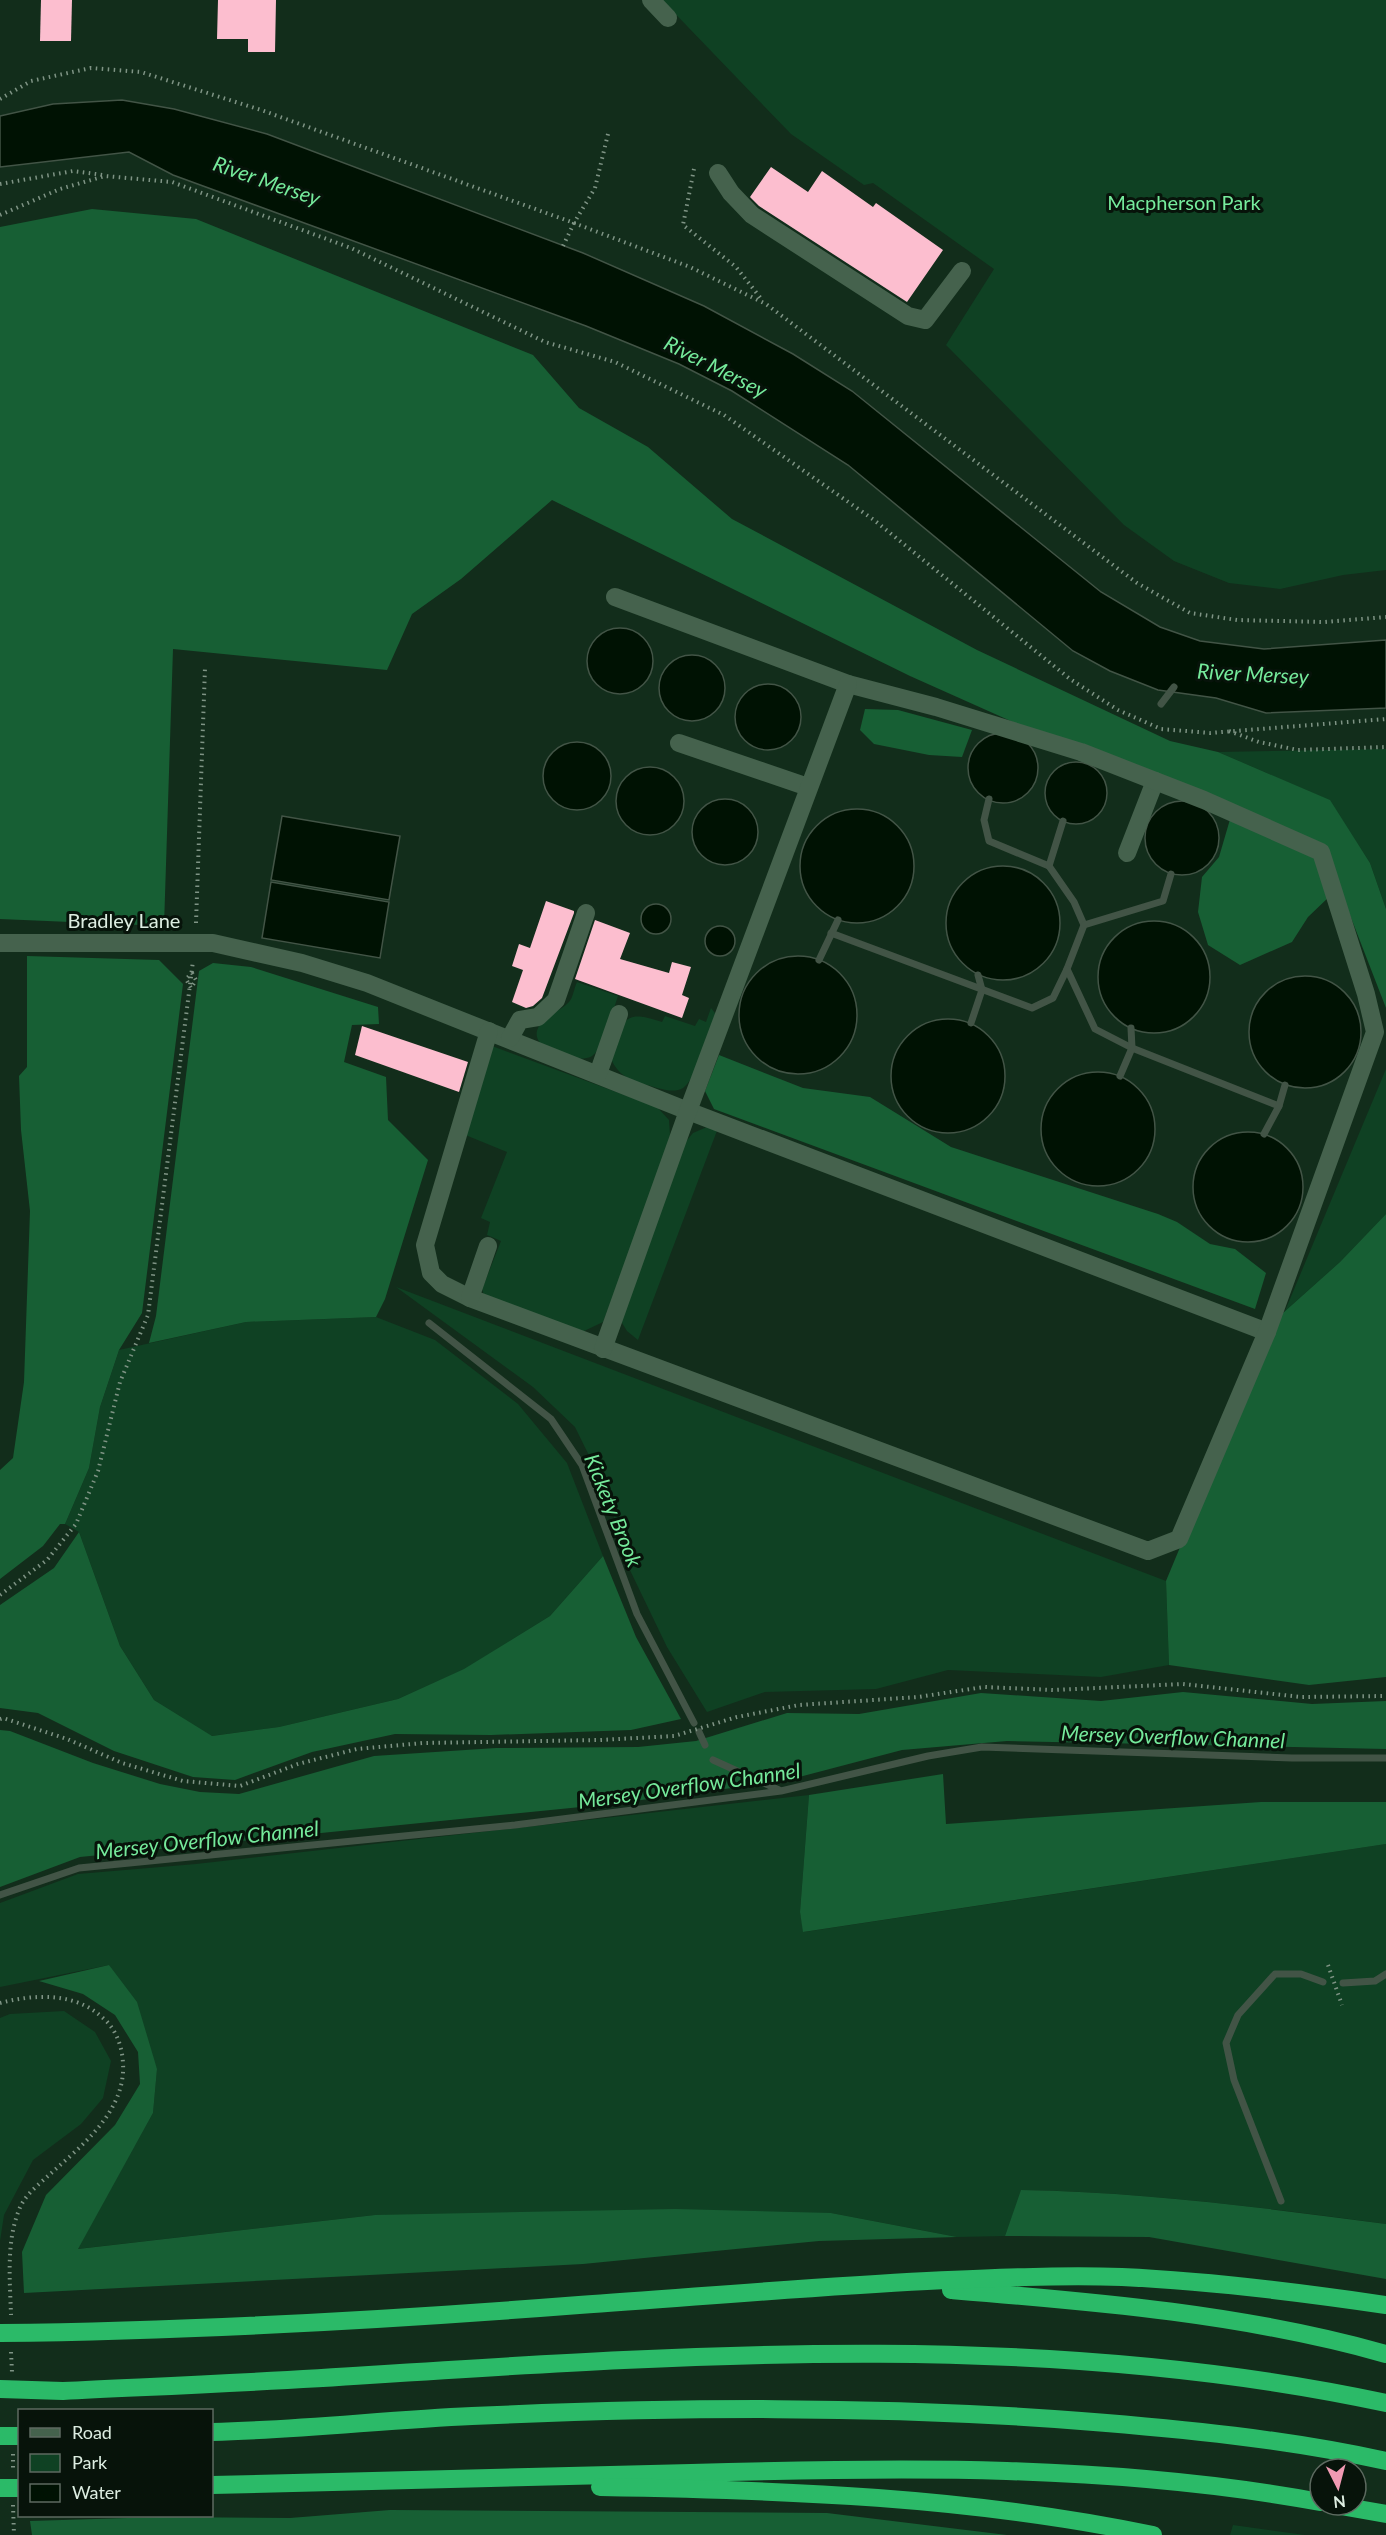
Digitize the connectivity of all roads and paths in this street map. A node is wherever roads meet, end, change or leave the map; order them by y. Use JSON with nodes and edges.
{"nodes":[{"id":1,"x":651,"y":0,"type":"edge"},
{"id":2,"x":668,"y":18,"type":"dead end"},
{"id":3,"x":0,"y":99,"type":"edge"},
{"id":4,"x":608,"y":134,"type":"dead end"},
{"id":5,"x":694,"y":169,"type":"dead end"},
{"id":6,"x":718,"y":173,"type":"dead end"},
{"id":7,"x":105,"y":176,"type":"junction"},
{"id":8,"x":0,"y":184,"type":"edge"},
{"id":9,"x":0,"y":215,"type":"edge"},
{"id":10,"x":574,"y":223,"type":"junction"},
{"id":11,"x":563,"y":246,"type":"dead end"},
{"id":12,"x":962,"y":271,"type":"dead end"},
{"id":13,"x":766,"y":304,"type":"junction"},
{"id":14,"x":615,"y":597,"type":"dead end"},
{"id":15,"x":1386,"y":617,"type":"edge"},
{"id":16,"x":205,"y":668,"type":"dead end"},
{"id":17,"x":848,"y":684,"type":"junction"},
{"id":18,"x":1386,"y":719,"type":"edge"},
{"id":19,"x":1229,"y":731,"type":"junction"},
{"id":20,"x":679,"y":744,"type":"dead end"},
{"id":21,"x":1386,"y":747,"type":"edge"},
{"id":22,"x":1155,"y":781,"type":"junction"},
{"id":23,"x":808,"y":787,"type":"junction"},
{"id":24,"x":1127,"y":853,"type":"dead end"},
{"id":25,"x":586,"y":913,"type":"dead end"},
{"id":26,"x":0,"y":943,"type":"edge"},
{"id":27,"x":194,"y":943,"type":"junction"},
{"id":28,"x":620,"y":1014,"type":"dead end"},
{"id":29,"x":489,"y":1031,"type":"junction"},
{"id":30,"x":510,"y":1038,"type":"junction"},
{"id":31,"x":597,"y":1074,"type":"junction"},
{"id":32,"x":688,"y":1111,"type":"junction"},
{"id":33,"x":488,"y":1246,"type":"dead end"},
{"id":34,"x":470,"y":1298,"type":"junction"},
{"id":35,"x":1267,"y":1332,"type":"junction"},
{"id":36,"x":603,"y":1349,"type":"junction"},
{"id":37,"x":0,"y":1595,"type":"edge"},
{"id":38,"x":1386,"y":1696,"type":"edge"},
{"id":39,"x":0,"y":1719,"type":"edge"},
{"id":40,"x":1328,"y":1965,"type":"dead end"},
{"id":41,"x":0,"y":2003,"type":"edge"},
{"id":42,"x":1342,"y":2005,"type":"dead end"},
{"id":43,"x":10,"y":2261,"type":"dead end"},
{"id":44,"x":881,"y":2284,"type":"junction"},
{"id":45,"x":1386,"y":2306,"type":"edge"},
{"id":46,"x":0,"y":2333,"type":"edge"},
{"id":47,"x":1386,"y":2354,"type":"edge"},
{"id":48,"x":0,"y":2389,"type":"edge"},
{"id":49,"x":1386,"y":2403,"type":"edge"},
{"id":50,"x":213,"y":2432,"type":"edge"},
{"id":51,"x":0,"y":2436,"type":"edge"},
{"id":52,"x":18,"y":2436,"type":"edge"},
{"id":53,"x":1386,"y":2461,"type":"edge"},
{"id":54,"x":353,"y":2481,"type":"junction"},
{"id":55,"x":213,"y":2485,"type":"edge"},
{"id":56,"x":0,"y":2488,"type":"edge"},
{"id":57,"x":18,"y":2488,"type":"edge"},
{"id":58,"x":1308,"y":2500,"type":"edge"},
{"id":59,"x":1368,"y":2511,"type":"edge"},
{"id":60,"x":1386,"y":2514,"type":"edge"},
{"id":61,"x":1153,"y":2535,"type":"edge"}],
"edges":[{"from":1,"to":2,"type":"street"},
{"from":3,"to":10,"type":"path"},
{"from":4,"to":10,"type":"path"},
{"from":5,"to":13,"type":"path"},
{"from":6,"to":12,"type":"street"},
{"from":7,"to":8,"type":"path"},
{"from":7,"to":9,"type":"path"},
{"from":7,"to":19,"type":"path"},
{"from":10,"to":11,"type":"path"},
{"from":10,"to":13,"type":"path"},
{"from":13,"to":15,"type":"path"},
{"from":14,"to":17,"type":"street"},
{"from":16,"to":27,"type":"path"},
{"from":17,"to":22,"type":"street"},
{"from":17,"to":23,"type":"street"},
{"from":18,"to":19,"type":"path"},
{"from":19,"to":21,"type":"path"},
{"from":20,"to":23,"type":"street"},
{"from":22,"to":24,"type":"street"},
{"from":22,"to":35,"type":"street"},
{"from":23,"to":32,"type":"street"},
{"from":25,"to":30,"type":"street"},
{"from":26,"to":27,"type":"street","name":"Bradley Lane"},
{"from":27,"to":29,"type":"street","name":"Bradley Lane"},
{"from":27,"to":37,"type":"path"},
{"from":28,"to":31,"type":"street"},
{"from":29,"to":30,"type":"street","name":"Bradley Lane"},
{"from":29,"to":34,"type":"street"},
{"from":30,"to":31,"type":"street","name":"Bradley Lane"},
{"from":31,"to":32,"type":"street","name":"Bradley Lane"},
{"from":32,"to":35,"type":"street","name":"Bradley Lane"},
{"from":32,"to":36,"type":"street"},
{"from":33,"to":34,"type":"street"},
{"from":34,"to":36,"type":"street"},
{"from":35,"to":36,"type":"street"},
{"from":38,"to":39,"type":"path"},
{"from":40,"to":42,"type":"path"},
{"from":41,"to":43,"type":"path"},
{"from":44,"to":45,"type":"highway"},
{"from":44,"to":46,"type":"highway"},
{"from":44,"to":47,"type":"highway"},
{"from":48,"to":49,"type":"highway"},
{"from":50,"to":53,"type":"highway"},
{"from":51,"to":52,"type":"highway"},
{"from":54,"to":55,"type":"highway"},
{"from":54,"to":58,"type":"highway"},
{"from":54,"to":61,"type":"highway"},
{"from":56,"to":57,"type":"highway"},
{"from":59,"to":60,"type":"highway"}]}
